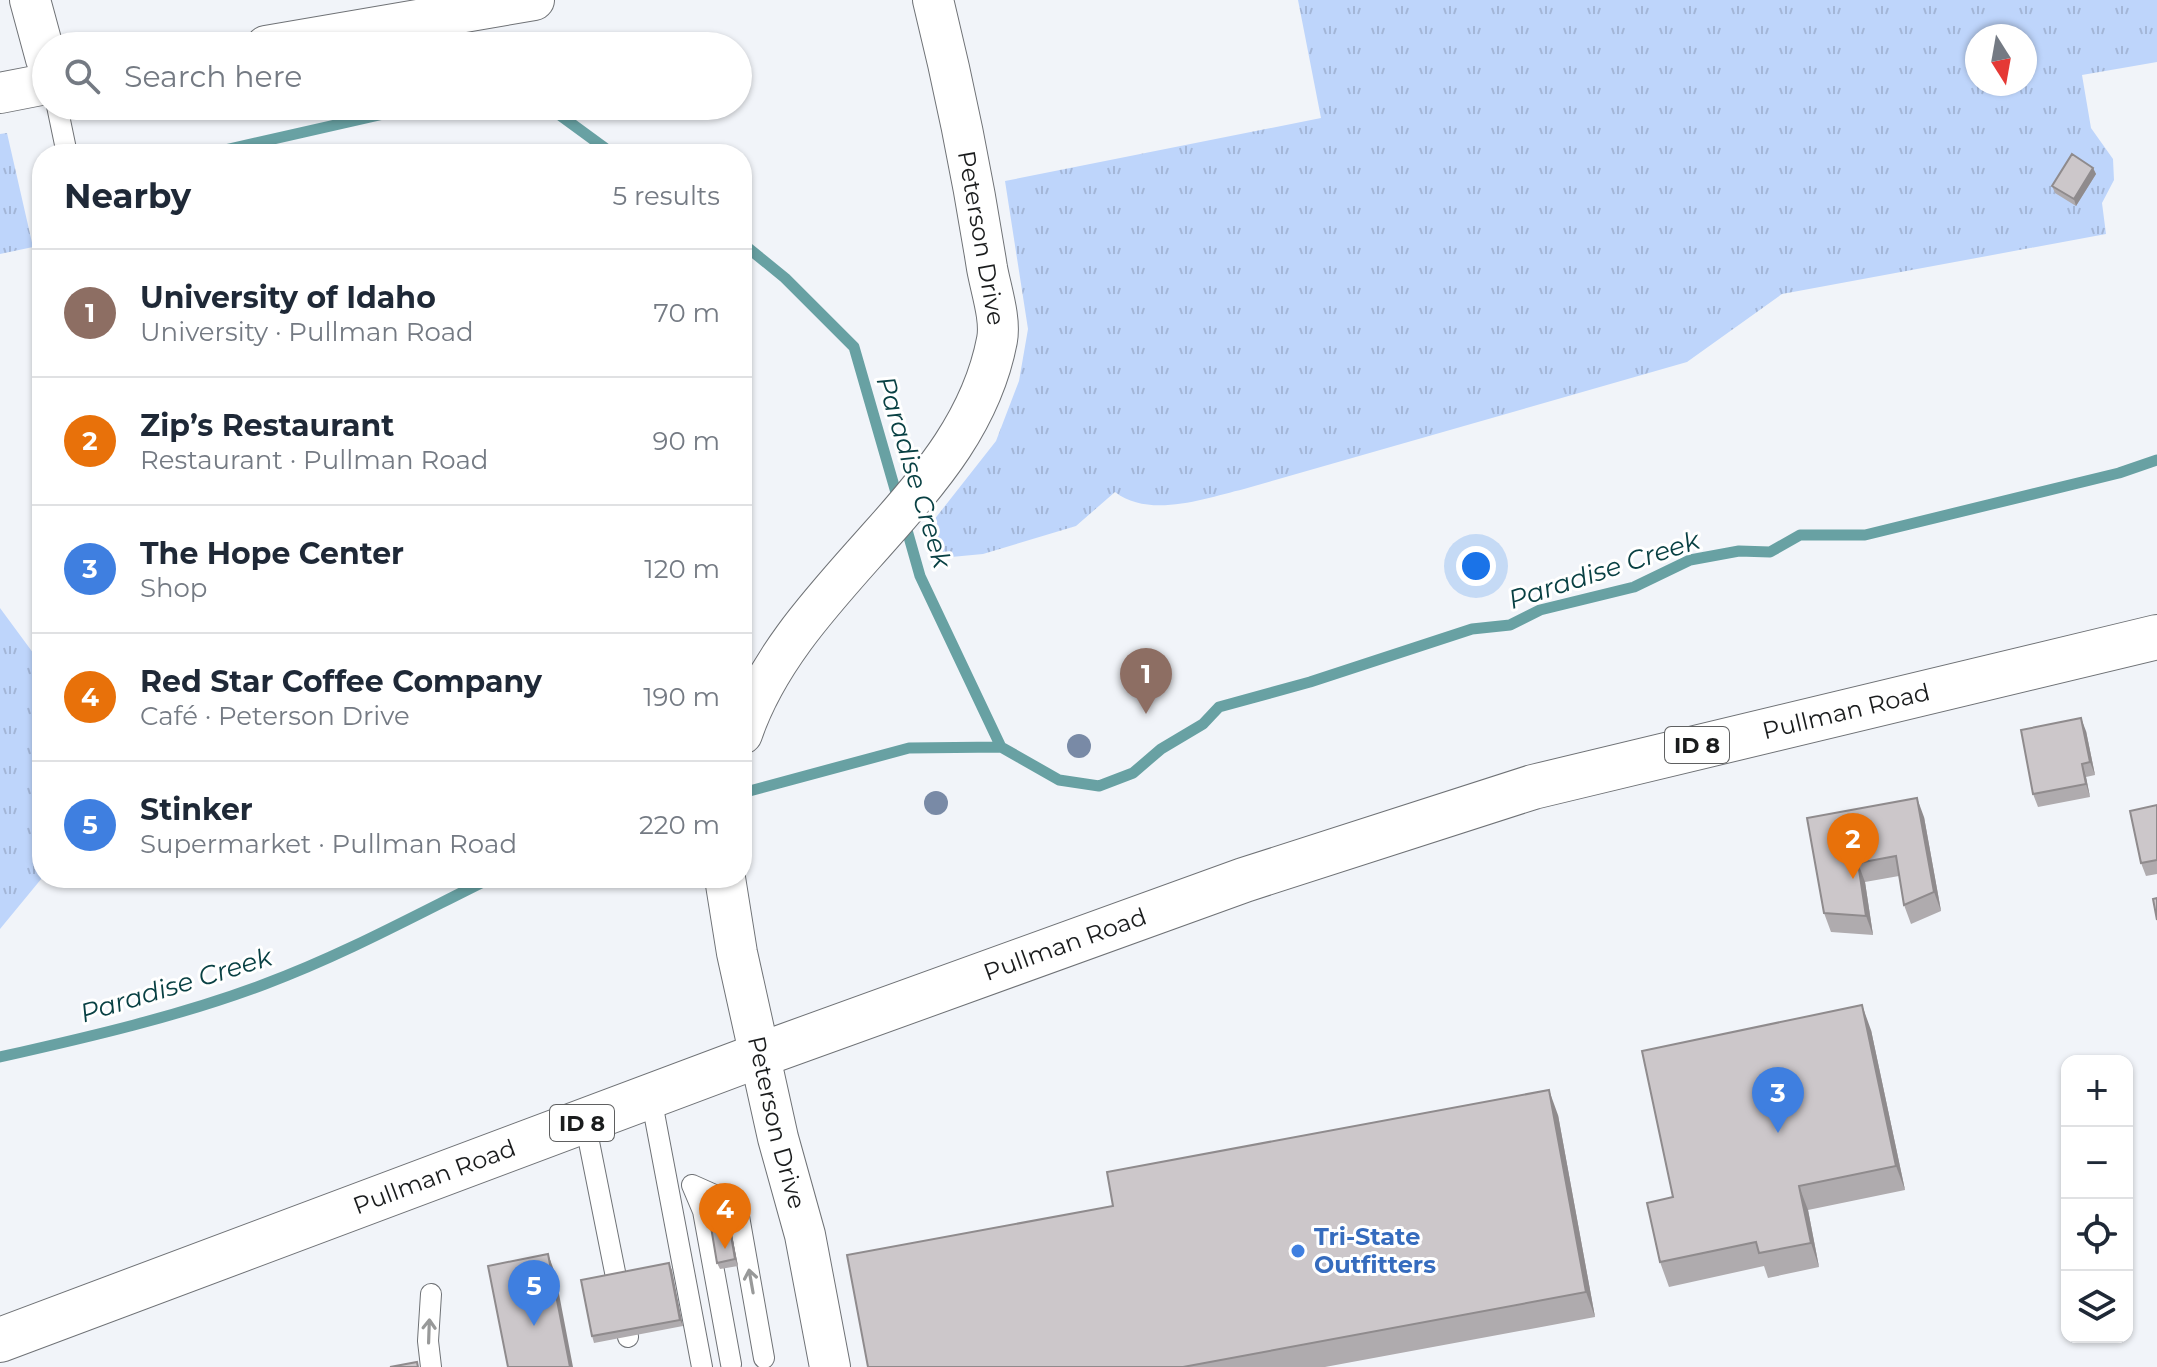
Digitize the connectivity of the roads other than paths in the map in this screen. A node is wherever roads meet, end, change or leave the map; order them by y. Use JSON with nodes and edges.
{"nodes":[{"id":1,"x":30,"y":0,"type":"edge"},
{"id":2,"x":534,"y":0,"type":"edge"},
{"id":3,"x":933,"y":0,"type":"edge"},
{"id":4,"x":469,"y":6,"type":"edge"},
{"id":5,"x":39,"y":32,"type":"edge"},
{"id":6,"x":337,"y":32,"type":"edge"},
{"id":7,"x":32,"y":87,"type":"edge"},
{"id":8,"x":0,"y":93,"type":"edge"},
{"id":9,"x":60,"y":120,"type":"edge"},
{"id":10,"x":65,"y":144,"type":"edge"},
{"id":11,"x":2157,"y":637,"type":"edge"},
{"id":12,"x":752,"y":712,"type":"edge"},
{"id":13,"x":727,"y":888,"type":"edge"},
{"id":14,"x":760,"y":1055,"type":"junction"},
{"id":15,"x":651,"y":1097,"type":"junction"},
{"id":16,"x":585,"y":1122,"type":"junction"},
{"id":17,"x":431,"y":1294,"type":"dead end"},
{"id":18,"x":628,"y":1337,"type":"edge"},
{"id":19,"x":0,"y":1340,"type":"edge"},
{"id":20,"x":764,"y":1358,"type":"dead end"},
{"id":21,"x":731,"y":1364,"type":"dead end"},
{"id":22,"x":431,"y":1367,"type":"edge"},
{"id":23,"x":702,"y":1367,"type":"edge"},
{"id":24,"x":830,"y":1367,"type":"edge"}],
"edges":[{"from":1,"to":5,"type":"street"},
{"from":2,"to":4,"type":"street"},
{"from":3,"to":12,"type":"street","name":"Peterson Drive"},
{"from":4,"to":6,"type":"street"},
{"from":7,"to":8,"type":"street"},
{"from":9,"to":10,"type":"lane"},
{"from":11,"to":14,"type":"main road","name":"Pullman Road","number":"ID 8"},
{"from":13,"to":14,"type":"street","name":"Peterson Drive"},
{"from":14,"to":15,"type":"main road","name":"Pullman Road","number":"ID 8"},
{"from":14,"to":24,"type":"street","name":"Peterson Drive"},
{"from":15,"to":16,"type":"main road","name":"Pullman Road","number":"ID 8"},
{"from":15,"to":23,"type":"lane"},
{"from":16,"to":18,"type":"lane"},
{"from":16,"to":19,"type":"main road","name":"Pullman Road","number":"ID 8"},
{"from":22,"to":17,"type":"lane","one_way":true},
{"from":20,"to":21,"type":"lane","one_way":true}]}
